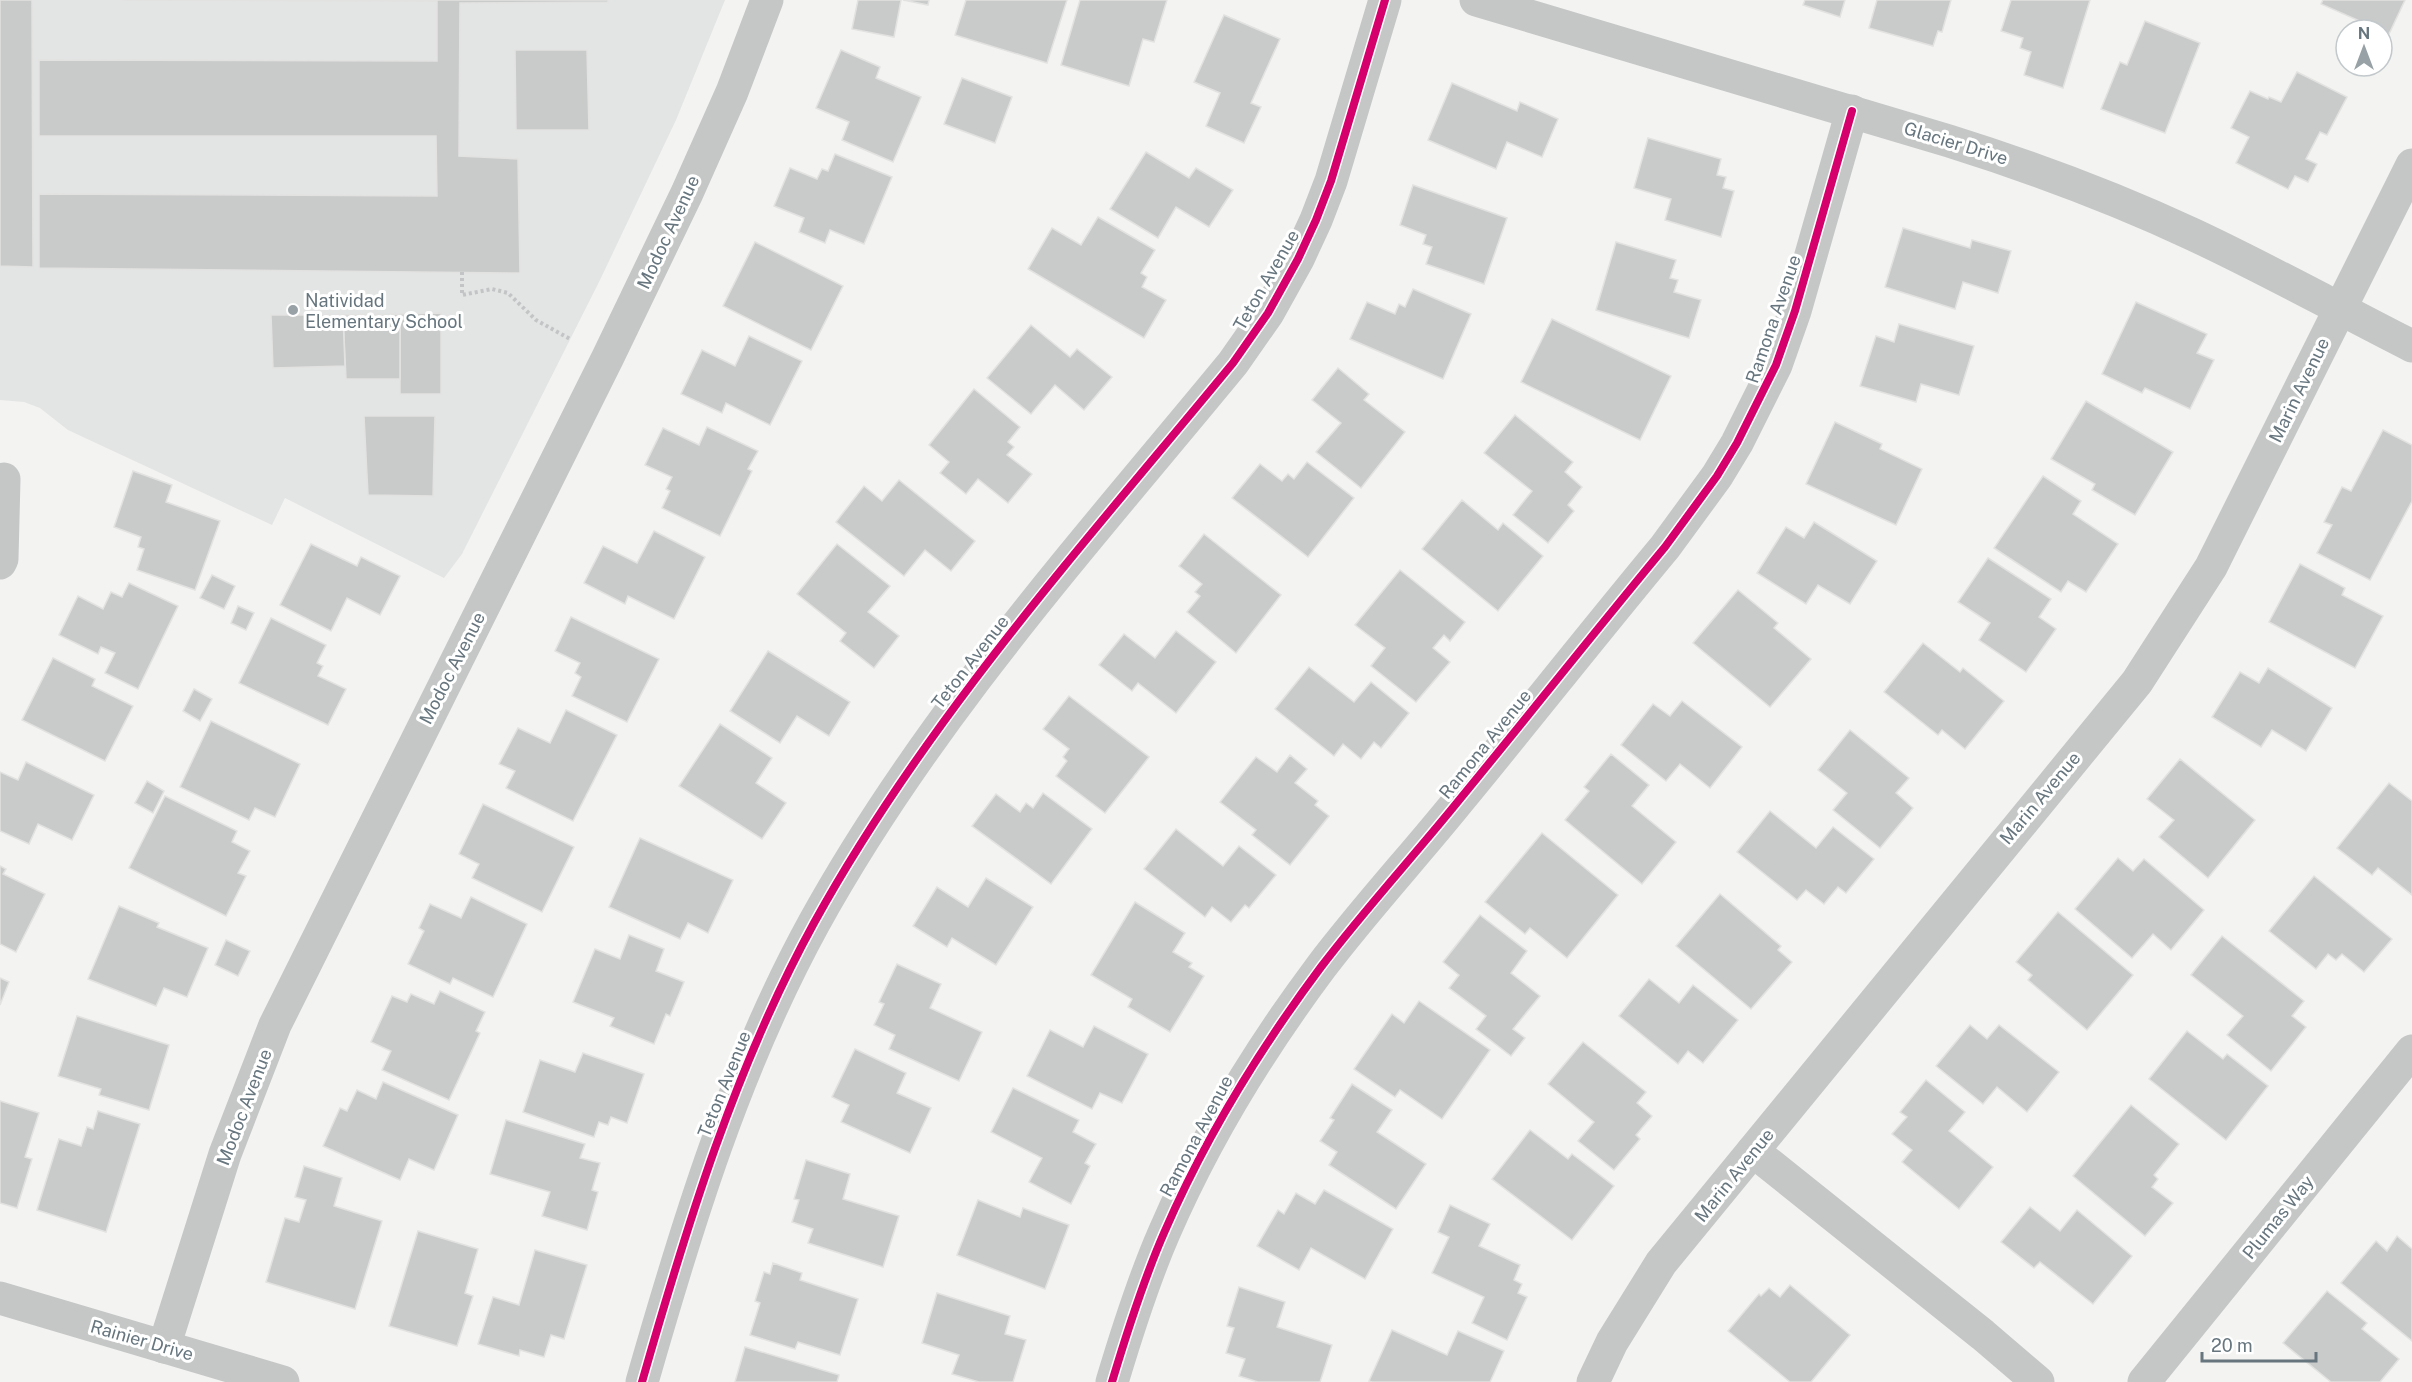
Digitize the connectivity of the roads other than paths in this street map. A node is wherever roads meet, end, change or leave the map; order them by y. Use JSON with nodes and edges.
{"nodes":[{"id":1,"x":767,"y":0,"type":"edge"},
{"id":2,"x":1385,"y":0,"type":"edge"},
{"id":3,"x":1476,"y":0,"type":"edge"},
{"id":4,"x":1852,"y":111,"type":"junction"},
{"id":5,"x":2412,"y":165,"type":"edge"},
{"id":6,"x":2340,"y":307,"type":"junction"},
{"id":7,"x":2412,"y":346,"type":"edge"},
{"id":8,"x":4,"y":479,"type":"dead end"},
{"id":9,"x":0,"y":563,"type":"edge"},
{"id":10,"x":2412,"y":1051,"type":"edge"},
{"id":11,"x":1753,"y":1151,"type":"junction"},
{"id":12,"x":0,"y":1298,"type":"edge"},
{"id":13,"x":164,"y":1347,"type":"junction"},
{"id":14,"x":283,"y":1382,"type":"edge"},
{"id":15,"x":642,"y":1382,"type":"edge"},
{"id":16,"x":1112,"y":1382,"type":"edge"},
{"id":17,"x":1593,"y":1382,"type":"edge"},
{"id":18,"x":2038,"y":1382,"type":"edge"},
{"id":19,"x":2144,"y":1382,"type":"edge"}],
"edges":[{"from":1,"to":13,"type":"street","name":"Modoc Avenue"},
{"from":2,"to":15,"type":"street","name":"Teton Avenue"},
{"from":3,"to":4,"type":"street","name":"Glacier Drive"},
{"from":4,"to":6,"type":"street","name":"Glacier Drive"},
{"from":4,"to":16,"type":"street","name":"Ramona Avenue"},
{"from":5,"to":6,"type":"street","name":"Marin Avenue"},
{"from":6,"to":7,"type":"street","name":"Glacier Drive"},
{"from":6,"to":11,"type":"street","name":"Marin Avenue"},
{"from":8,"to":9,"type":"street"},
{"from":10,"to":19,"type":"street","name":"Plumas Way"},
{"from":11,"to":17,"type":"street","name":"Marin Avenue"},
{"from":11,"to":18,"type":"street"},
{"from":12,"to":13,"type":"street","name":"Rainier Drive"},
{"from":13,"to":14,"type":"street","name":"Rainier Drive"}]}
